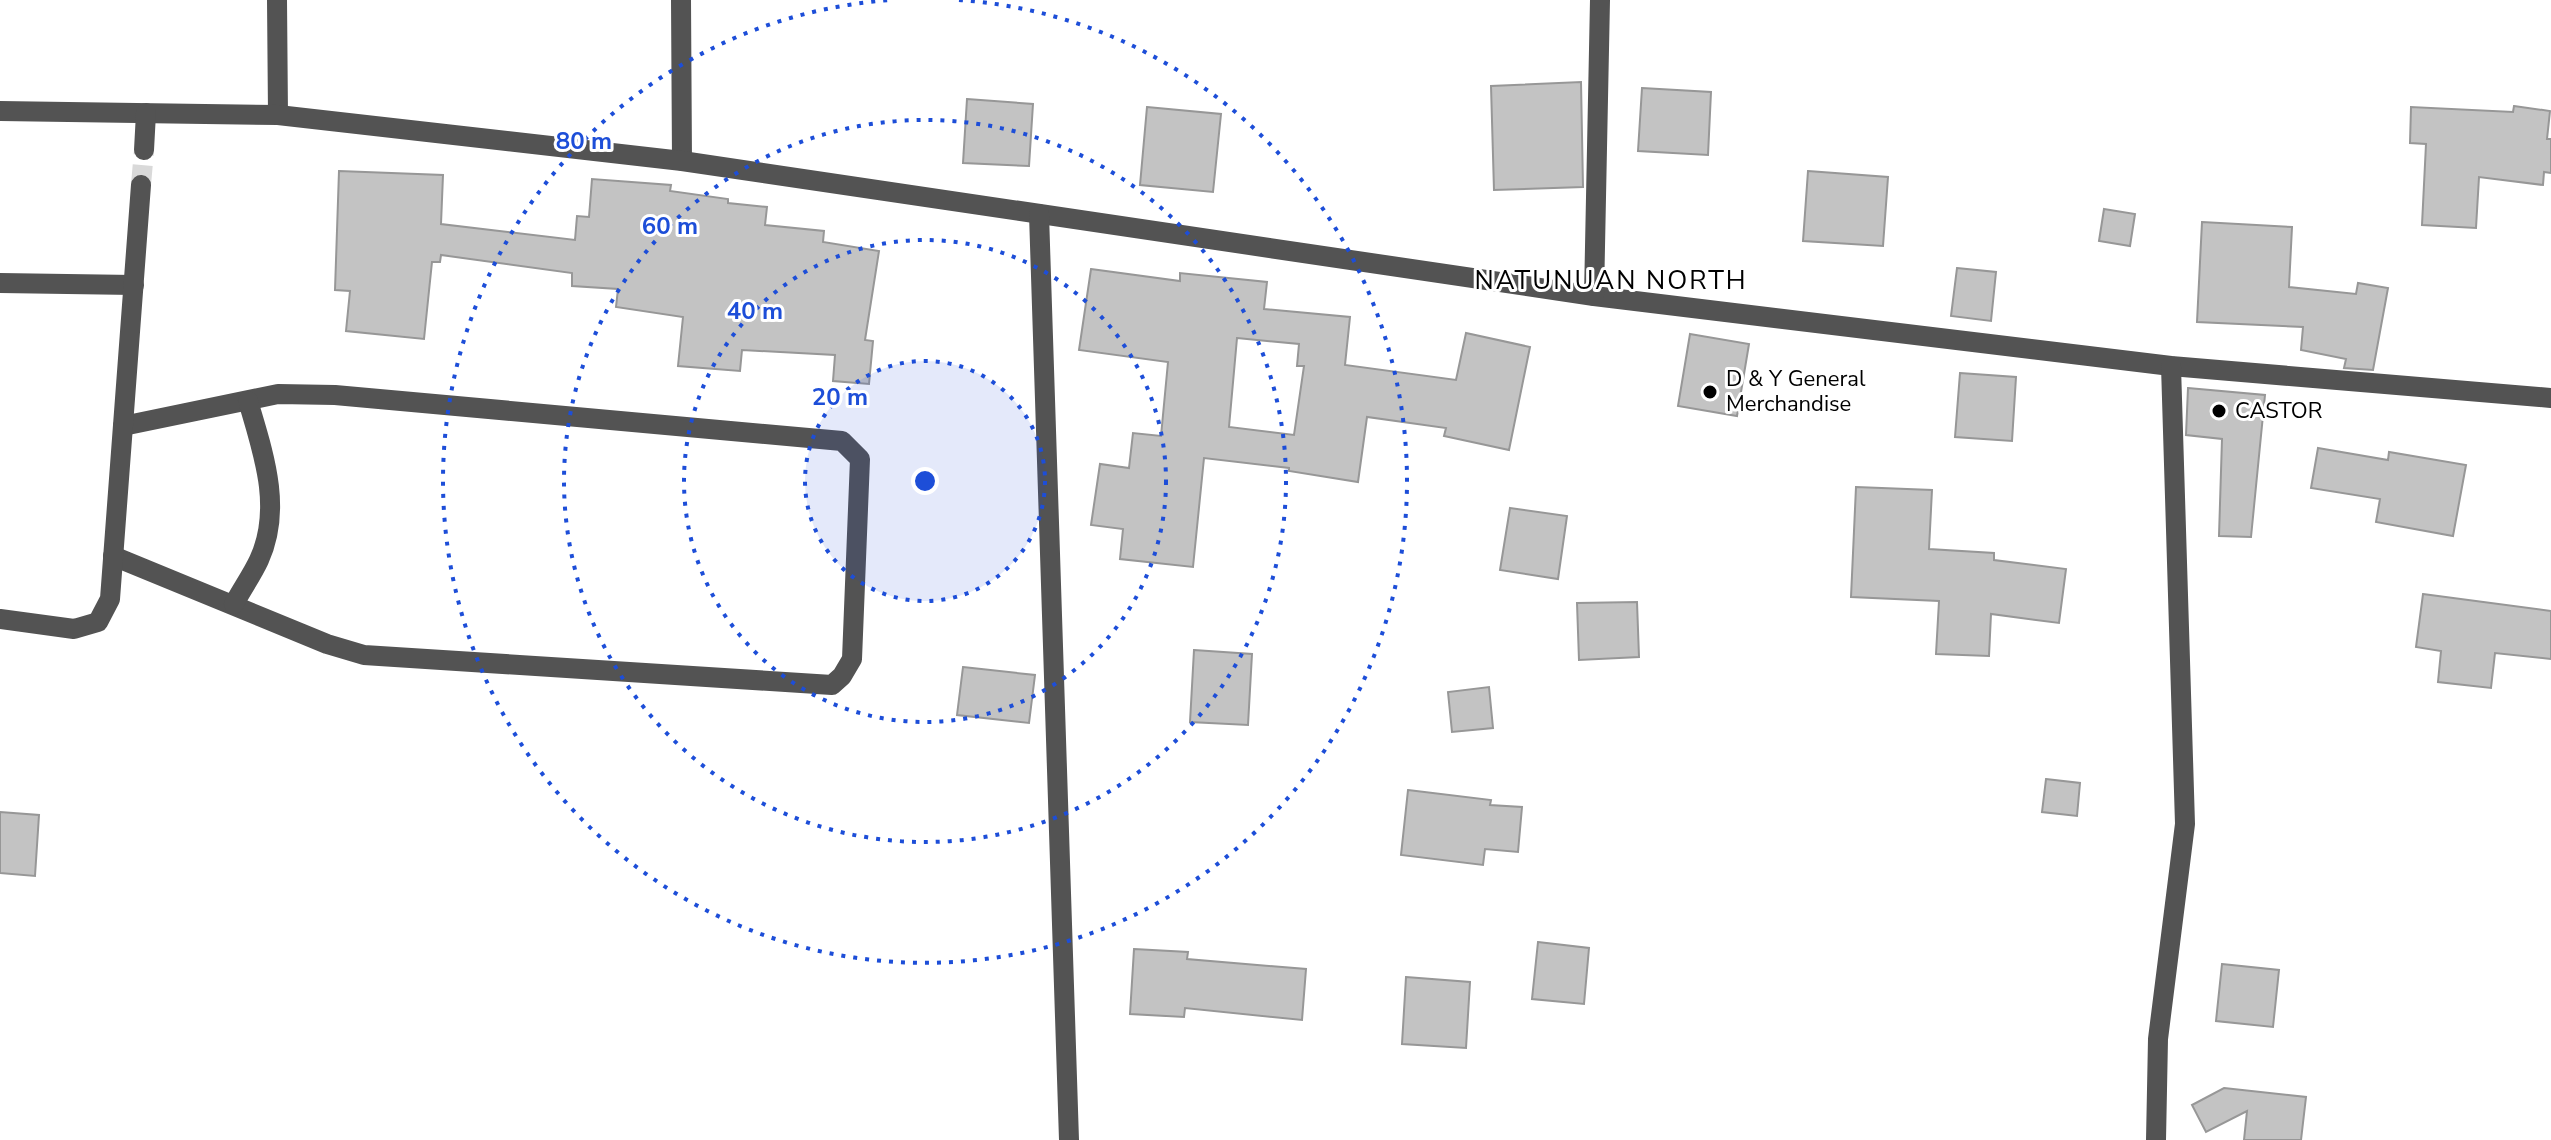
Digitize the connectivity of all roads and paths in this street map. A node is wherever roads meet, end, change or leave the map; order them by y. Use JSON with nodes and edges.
{"nodes":[{"id":1,"x":277,"y":0,"type":"edge"},
{"id":2,"x":681,"y":0,"type":"edge"},
{"id":3,"x":1600,"y":0,"type":"edge"},
{"id":4,"x":0,"y":111,"type":"edge"},
{"id":5,"x":146,"y":113,"type":"junction"},
{"id":6,"x":278,"y":115,"type":"junction"},
{"id":7,"x":144,"y":150,"type":"tunnel mouth"},
{"id":8,"x":682,"y":161,"type":"junction"},
{"id":9,"x":141,"y":185,"type":"tunnel mouth"},
{"id":10,"x":1039,"y":214,"type":"junction"},
{"id":11,"x":0,"y":283,"type":"edge"},
{"id":12,"x":134,"y":285,"type":"junction"},
{"id":13,"x":1594,"y":296,"type":"junction"},
{"id":14,"x":2171,"y":366,"type":"junction"},
{"id":15,"x":2551,"y":398,"type":"edge"},
{"id":16,"x":248,"y":401,"type":"junction"},
{"id":17,"x":123,"y":426,"type":"junction"},
{"id":18,"x":113,"y":556,"type":"junction"},
{"id":19,"x":234,"y":604,"type":"junction"},
{"id":20,"x":0,"y":619,"type":"edge"},
{"id":21,"x":1069,"y":1140,"type":"edge"},
{"id":22,"x":2156,"y":1140,"type":"edge"}],
"edges":[{"from":1,"to":6,"type":"street"},
{"from":2,"to":8,"type":"street"},
{"from":3,"to":13,"type":"street"},
{"from":4,"to":5,"type":"street"},
{"from":5,"to":6,"type":"street"},
{"from":5,"to":7,"type":"street"},
{"from":6,"to":8,"type":"street"},
{"from":8,"to":10,"type":"street"},
{"from":9,"to":12,"type":"street"},
{"from":10,"to":13,"type":"street"},
{"from":10,"to":21,"type":"street"},
{"from":11,"to":12,"type":"street"},
{"from":12,"to":17,"type":"street"},
{"from":13,"to":14,"type":"street"},
{"from":14,"to":15,"type":"street"},
{"from":14,"to":22,"type":"street"},
{"from":16,"to":17,"type":"street"},
{"from":16,"to":19,"type":"street"},
{"from":16,"to":19,"type":"street"},
{"from":17,"to":18,"type":"street"},
{"from":18,"to":19,"type":"street"},
{"from":18,"to":20,"type":"street"}]}
